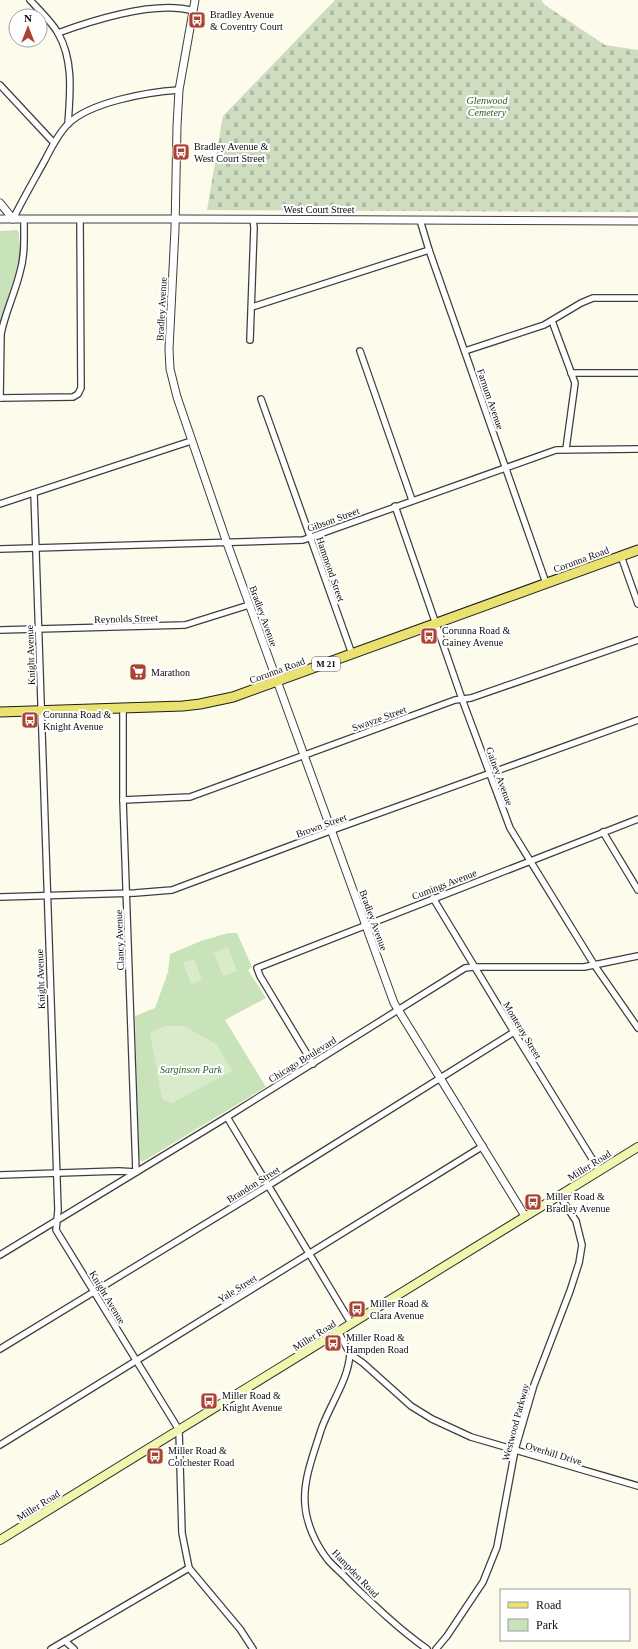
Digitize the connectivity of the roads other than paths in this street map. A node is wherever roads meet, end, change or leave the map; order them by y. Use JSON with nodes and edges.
{"nodes":[{"id":1,"x":30,"y":0,"type":"edge"},
{"id":2,"x":195,"y":0,"type":"edge"},
{"id":3,"x":193,"y":12,"type":"junction"},
{"id":4,"x":58,"y":33,"type":"junction"},
{"id":5,"x":0,"y":86,"type":"edge"},
{"id":6,"x":179,"y":90,"type":"junction"},
{"id":7,"x":68,"y":124,"type":"junction"},
{"id":8,"x":54,"y":143,"type":"junction"},
{"id":9,"x":0,"y":203,"type":"edge"},
{"id":10,"x":175,"y":218,"type":"junction"},
{"id":11,"x":0,"y":219,"type":"edge"},
{"id":12,"x":13,"y":219,"type":"junction"},
{"id":13,"x":80,"y":219,"type":"junction"},
{"id":14,"x":253,"y":219,"type":"junction"},
{"id":15,"x":24,"y":220,"type":"junction"},
{"id":16,"x":420,"y":220,"type":"junction"},
{"id":17,"x":638,"y":221,"type":"edge"},
{"id":18,"x":429,"y":250,"type":"junction"},
{"id":19,"x":638,"y":298,"type":"edge"},
{"id":20,"x":252,"y":307,"type":"junction"},
{"id":21,"x":552,"y":321,"type":"junction"},
{"id":22,"x":250,"y":340,"type":"dead end"},
{"id":23,"x":360,"y":351,"type":"dead end"},
{"id":24,"x":465,"y":351,"type":"junction"},
{"id":25,"x":572,"y":373,"type":"junction"},
{"id":26,"x":638,"y":373,"type":"edge"},
{"id":27,"x":0,"y":398,"type":"edge"},
{"id":28,"x":261,"y":399,"type":"dead end"},
{"id":29,"x":191,"y":441,"type":"junction"},
{"id":30,"x":566,"y":449,"type":"junction"},
{"id":31,"x":638,"y":449,"type":"edge"},
{"id":32,"x":505,"y":467,"type":"junction"},
{"id":33,"x":34,"y":493,"type":"junction"},
{"id":34,"x":412,"y":500,"type":"junction"},
{"id":35,"x":0,"y":504,"type":"edge"},
{"id":36,"x":395,"y":506,"type":"junction"},
{"id":37,"x":311,"y":537,"type":"junction"},
{"id":38,"x":227,"y":543,"type":"junction"},
{"id":39,"x":36,"y":548,"type":"junction"},
{"id":40,"x":0,"y":549,"type":"edge"},
{"id":41,"x":638,"y":550,"type":"edge"},
{"id":42,"x":621,"y":556,"type":"junction"},
{"id":43,"x":546,"y":583,"type":"junction"},
{"id":44,"x":638,"y":604,"type":"edge"},
{"id":45,"x":249,"y":605,"type":"junction"},
{"id":46,"x":437,"y":623,"type":"junction"},
{"id":47,"x":38,"y":629,"type":"junction"},
{"id":48,"x":0,"y":630,"type":"edge"},
{"id":49,"x":638,"y":640,"type":"edge"},
{"id":50,"x":352,"y":654,"type":"junction"},
{"id":51,"x":277,"y":681,"type":"junction"},
{"id":52,"x":462,"y":699,"type":"junction"},
{"id":53,"x":123,"y":708,"type":"junction"},
{"id":54,"x":41,"y":710,"type":"junction"},
{"id":55,"x":0,"y":712,"type":"edge"},
{"id":56,"x":638,"y":720,"type":"edge"},
{"id":57,"x":303,"y":755,"type":"junction"},
{"id":58,"x":489,"y":773,"type":"junction"},
{"id":59,"x":123,"y":800,"type":"junction"},
{"id":60,"x":638,"y":819,"type":"edge"},
{"id":61,"x":330,"y":831,"type":"junction"},
{"id":62,"x":603,"y":832,"type":"junction"},
{"id":63,"x":530,"y":861,"type":"junction"},
{"id":64,"x":638,"y":890,"type":"edge"},
{"id":65,"x":127,"y":893,"type":"junction"},
{"id":66,"x":47,"y":896,"type":"junction"},
{"id":67,"x":0,"y":897,"type":"edge"},
{"id":68,"x":433,"y":898,"type":"junction"},
{"id":69,"x":365,"y":925,"type":"junction"},
{"id":70,"x":638,"y":956,"type":"edge"},
{"id":71,"x":595,"y":966,"type":"junction"},
{"id":72,"x":474,"y":967,"type":"junction"},
{"id":73,"x":398,"y":1010,"type":"junction"},
{"id":74,"x":638,"y":1028,"type":"edge"},
{"id":75,"x":514,"y":1032,"type":"junction"},
{"id":76,"x":312,"y":1064,"type":"junction"},
{"id":77,"x":440,"y":1078,"type":"junction"},
{"id":78,"x":227,"y":1117,"type":"junction"},
{"id":79,"x":482,"y":1146,"type":"junction"},
{"id":80,"x":638,"y":1147,"type":"edge"},
{"id":81,"x":599,"y":1170,"type":"junction"},
{"id":82,"x":136,"y":1172,"type":"junction"},
{"id":83,"x":56,"y":1173,"type":"junction"},
{"id":84,"x":0,"y":1175,"type":"edge"},
{"id":85,"x":268,"y":1186,"type":"junction"},
{"id":86,"x":559,"y":1195,"type":"junction"},
{"id":87,"x":525,"y":1216,"type":"junction"},
{"id":88,"x":56,"y":1220,"type":"junction"},
{"id":89,"x":310,"y":1254,"type":"junction"},
{"id":90,"x":0,"y":1255,"type":"edge"},
{"id":91,"x":94,"y":1292,"type":"junction"},
{"id":92,"x":351,"y":1323,"type":"junction"},
{"id":93,"x":338,"y":1331,"type":"junction"},
{"id":94,"x":0,"y":1349,"type":"edge"},
{"id":95,"x":350,"y":1354,"type":"junction"},
{"id":96,"x":136,"y":1361,"type":"junction"},
{"id":97,"x":179,"y":1430,"type":"junction"},
{"id":98,"x":0,"y":1445,"type":"edge"},
{"id":99,"x":515,"y":1450,"type":"junction"},
{"id":100,"x":638,"y":1486,"type":"edge"},
{"id":101,"x":0,"y":1540,"type":"edge"},
{"id":102,"x":189,"y":1568,"type":"junction"},
{"id":103,"x":65,"y":1641,"type":"junction"},
{"id":104,"x":51,"y":1649,"type":"edge"},
{"id":105,"x":74,"y":1649,"type":"edge"},
{"id":106,"x":253,"y":1649,"type":"edge"},
{"id":107,"x":427,"y":1649,"type":"edge"},
{"id":108,"x":436,"y":1649,"type":"edge"}],
"edges":[{"from":1,"to":4,"type":"street"},
{"from":2,"to":3,"type":"street","name":"Bradley Avenue"},
{"from":3,"to":4,"type":"street"},
{"from":3,"to":6,"type":"street","name":"Bradley Avenue"},
{"from":4,"to":7,"type":"street"},
{"from":5,"to":8,"type":"street"},
{"from":6,"to":7,"type":"street"},
{"from":6,"to":10,"type":"street","name":"Bradley Avenue"},
{"from":7,"to":8,"type":"street"},
{"from":8,"to":12,"type":"street"},
{"from":9,"to":12,"type":"street"},
{"from":10,"to":13,"type":"street","name":"West Court Street"},
{"from":10,"to":14,"type":"street","name":"West Court Street"},
{"from":10,"to":29,"type":"street","name":"Bradley Avenue"},
{"from":11,"to":12,"type":"street","name":"West Court Street"},
{"from":12,"to":15,"type":"street","name":"West Court Street"},
{"from":13,"to":15,"type":"street","name":"West Court Street"},
{"from":13,"to":27,"type":"street"},
{"from":14,"to":16,"type":"street","name":"West Court Street"},
{"from":14,"to":20,"type":"street"},
{"from":15,"to":27,"type":"street"},
{"from":16,"to":17,"type":"street","name":"West Court Street"},
{"from":16,"to":18,"type":"street","name":"Farnum Avenue"},
{"from":18,"to":20,"type":"street"},
{"from":18,"to":24,"type":"street","name":"Farnum Avenue"},
{"from":19,"to":21,"type":"street"},
{"from":20,"to":22,"type":"street"},
{"from":21,"to":24,"type":"street"},
{"from":21,"to":25,"type":"street"},
{"from":23,"to":34,"type":"street"},
{"from":24,"to":32,"type":"street","name":"Farnum Avenue"},
{"from":25,"to":26,"type":"street"},
{"from":25,"to":30,"type":"street"},
{"from":28,"to":37,"type":"street","name":"Hammond Street"},
{"from":29,"to":33,"type":"street"},
{"from":29,"to":38,"type":"street","name":"Bradley Avenue"},
{"from":30,"to":31,"type":"street","name":"Gibson Street"},
{"from":30,"to":32,"type":"street","name":"Gibson Street"},
{"from":32,"to":34,"type":"street","name":"Gibson Street"},
{"from":32,"to":43,"type":"street","name":"Farnum Avenue"},
{"from":33,"to":35,"type":"street"},
{"from":33,"to":39,"type":"street","name":"Knight Avenue"},
{"from":34,"to":36,"type":"street","name":"Gibson Street"},
{"from":36,"to":37,"type":"street","name":"Gibson Street"},
{"from":36,"to":46,"type":"street","name":"Gainey Avenue"},
{"from":37,"to":38,"type":"street","name":"Gibson Street"},
{"from":37,"to":50,"type":"street","name":"Hammond Street"},
{"from":38,"to":39,"type":"street","name":"Gibson Street"},
{"from":38,"to":45,"type":"street","name":"Bradley Avenue"},
{"from":39,"to":40,"type":"street","name":"Gibson Street"},
{"from":39,"to":47,"type":"street","name":"Knight Avenue"},
{"from":41,"to":42,"type":"main road","name":"Corunna Road","number":"M 21"},
{"from":42,"to":43,"type":"main road","name":"Corunna Road","number":"M 21"},
{"from":42,"to":44,"type":"street"},
{"from":43,"to":46,"type":"main road","name":"Corunna Road","number":"M 21"},
{"from":45,"to":47,"type":"street","name":"Reynolds Street"},
{"from":45,"to":51,"type":"street","name":"Bradley Avenue"},
{"from":46,"to":50,"type":"main road","name":"Corunna Road","number":"M 21"},
{"from":46,"to":52,"type":"street","name":"Gainey Avenue"},
{"from":47,"to":48,"type":"street","name":"Reynolds Street"},
{"from":47,"to":54,"type":"street","name":"Knight Avenue"},
{"from":49,"to":52,"type":"street","name":"Swayze Street"},
{"from":50,"to":51,"type":"main road","name":"Corunna Road","number":"M 21"},
{"from":51,"to":53,"type":"main road","name":"Corunna Road","number":"M 21"},
{"from":51,"to":57,"type":"street","name":"Bradley Avenue"},
{"from":52,"to":57,"type":"street","name":"Swayze Street"},
{"from":52,"to":58,"type":"street","name":"Gainey Avenue"},
{"from":53,"to":54,"type":"main road","name":"Corunna Road","number":"M 21"},
{"from":53,"to":59,"type":"street","name":"Clancy Avenue"},
{"from":54,"to":55,"type":"main road","name":"Corunna Road","number":"M 21"},
{"from":54,"to":66,"type":"street","name":"Knight Avenue"},
{"from":56,"to":58,"type":"street","name":"Brown Street"},
{"from":57,"to":59,"type":"street","name":"Swayze Street"},
{"from":57,"to":61,"type":"street","name":"Bradley Avenue"},
{"from":58,"to":61,"type":"street","name":"Brown Street"},
{"from":58,"to":63,"type":"street","name":"Gainey Avenue"},
{"from":59,"to":65,"type":"street","name":"Clancy Avenue"},
{"from":60,"to":62,"type":"street","name":"Cumings Avenue"},
{"from":61,"to":65,"type":"street","name":"Brown Street"},
{"from":61,"to":69,"type":"street","name":"Bradley Avenue"},
{"from":62,"to":63,"type":"street","name":"Cumings Avenue"},
{"from":62,"to":64,"type":"street"},
{"from":63,"to":68,"type":"street","name":"Cumings Avenue"},
{"from":63,"to":71,"type":"street","name":"Gainey Avenue"},
{"from":65,"to":66,"type":"street","name":"Brown Street"},
{"from":65,"to":82,"type":"street","name":"Clancy Avenue"},
{"from":66,"to":67,"type":"street","name":"Brown Street"},
{"from":66,"to":83,"type":"street","name":"Knight Avenue"},
{"from":68,"to":69,"type":"street","name":"Cumings Avenue"},
{"from":68,"to":72,"type":"street","name":"Monteray Street"},
{"from":69,"to":73,"type":"street","name":"Bradley Avenue"},
{"from":69,"to":76,"type":"street","name":"Cumings Avenue"},
{"from":70,"to":71,"type":"street","name":"Chicago Boulevard"},
{"from":71,"to":72,"type":"street","name":"Chicago Boulevard"},
{"from":71,"to":74,"type":"street","name":"Gainey Avenue"},
{"from":72,"to":73,"type":"street","name":"Chicago Boulevard"},
{"from":72,"to":75,"type":"street","name":"Monteray Street"},
{"from":73,"to":76,"type":"street","name":"Chicago Boulevard"},
{"from":73,"to":77,"type":"street","name":"Bradley Avenue"},
{"from":75,"to":77,"type":"street","name":"Brandon Street"},
{"from":75,"to":81,"type":"street","name":"Monteray Street"},
{"from":76,"to":78,"type":"street","name":"Chicago Boulevard"},
{"from":77,"to":79,"type":"street","name":"Bradley Avenue"},
{"from":77,"to":85,"type":"street","name":"Brandon Street"},
{"from":78,"to":82,"type":"street","name":"Chicago Boulevard"},
{"from":78,"to":85,"type":"street"},
{"from":79,"to":87,"type":"street","name":"Bradley Avenue"},
{"from":79,"to":89,"type":"street","name":"Yale Street"},
{"from":80,"to":81,"type":"main road","name":"Miller Road"},
{"from":81,"to":86,"type":"main road","name":"Miller Road"},
{"from":82,"to":83,"type":"street"},
{"from":82,"to":88,"type":"street","name":"Chicago Boulevard"},
{"from":83,"to":84,"type":"street"},
{"from":83,"to":88,"type":"street","name":"Knight Avenue"},
{"from":85,"to":89,"type":"street"},
{"from":85,"to":91,"type":"street","name":"Brandon Street"},
{"from":86,"to":87,"type":"main road","name":"Miller Road"},
{"from":86,"to":99,"type":"street","name":"Westwood Parkway"},
{"from":87,"to":92,"type":"main road","name":"Miller Road"},
{"from":88,"to":90,"type":"street","name":"Chicago Boulevard"},
{"from":88,"to":91,"type":"street","name":"Knight Avenue"},
{"from":89,"to":92,"type":"street"},
{"from":89,"to":96,"type":"street","name":"Yale Street"},
{"from":91,"to":94,"type":"street","name":"Brandon Street"},
{"from":91,"to":96,"type":"street","name":"Knight Avenue"},
{"from":92,"to":93,"type":"main road","name":"Miller Road"},
{"from":93,"to":95,"type":"street","name":"Overhill Drive"},
{"from":93,"to":97,"type":"main road","name":"Miller Road"},
{"from":95,"to":99,"type":"street","name":"Overhill Drive"},
{"from":95,"to":107,"type":"street","name":"Hampden Road"},
{"from":96,"to":97,"type":"street","name":"Knight Avenue"},
{"from":96,"to":98,"type":"street","name":"Yale Street"},
{"from":97,"to":101,"type":"main road","name":"Miller Road"},
{"from":97,"to":102,"type":"street"},
{"from":99,"to":100,"type":"street","name":"Overhill Drive"},
{"from":99,"to":108,"type":"street","name":"Westwood Parkway"},
{"from":102,"to":103,"type":"street"},
{"from":102,"to":106,"type":"street"},
{"from":103,"to":104,"type":"street"},
{"from":103,"to":105,"type":"street"}]}
